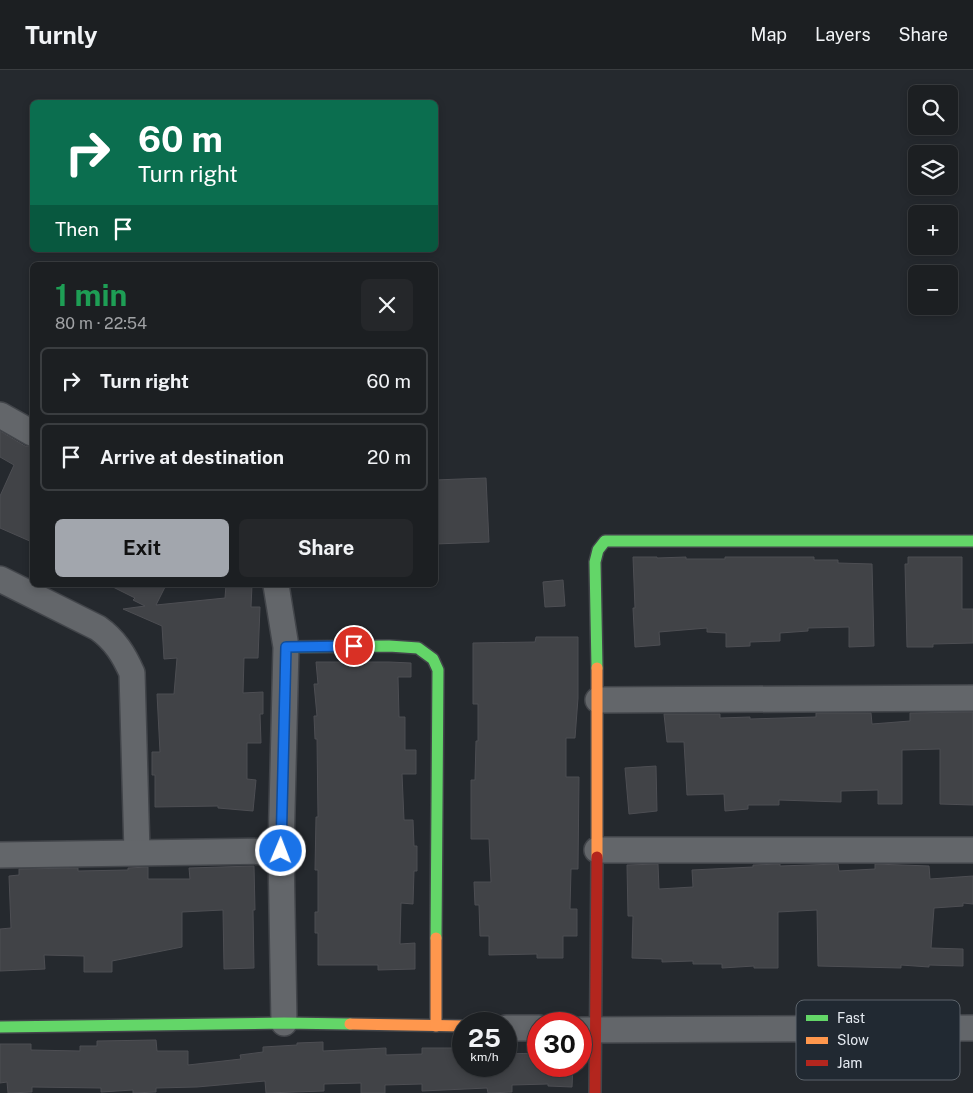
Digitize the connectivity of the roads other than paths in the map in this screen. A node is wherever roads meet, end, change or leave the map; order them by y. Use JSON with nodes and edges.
{"nodes":[{"id":1,"x":0,"y":416,"type":"edge"},
{"id":2,"x":30,"y":431,"type":"edge"},
{"id":3,"x":973,"y":541,"type":"edge"},
{"id":4,"x":0,"y":579,"type":"edge"},
{"id":5,"x":276,"y":587,"type":"edge"},
{"id":6,"x":286,"y":647,"type":"junction"},
{"id":7,"x":973,"y":698,"type":"edge"},
{"id":8,"x":598,"y":700,"type":"junction"},
{"id":9,"x":597,"y":850,"type":"junction"},
{"id":10,"x":973,"y":850,"type":"edge"},
{"id":11,"x":281,"y":851,"type":"junction"},
{"id":12,"x":137,"y":852,"type":"junction"},
{"id":13,"x":0,"y":855,"type":"edge"},
{"id":14,"x":590,"y":1012,"type":"edge"},
{"id":15,"x":284,"y":1023,"type":"junction"},
{"id":16,"x":436,"y":1026,"type":"junction"},
{"id":17,"x":452,"y":1026,"type":"edge"},
{"id":18,"x":0,"y":1027,"type":"edge"},
{"id":19,"x":960,"y":1028,"type":"edge"},
{"id":20,"x":973,"y":1028,"type":"edge"},
{"id":21,"x":796,"y":1029,"type":"edge"},
{"id":22,"x":592,"y":1030,"type":"edge"},
{"id":23,"x":592,"y":1062,"type":"edge"},
{"id":24,"x":595,"y":1093,"type":"edge"}],
"edges":[{"from":1,"to":2,"type":"street"},
{"from":3,"to":8,"type":"street"},
{"from":4,"to":12,"type":"street"},
{"from":5,"to":6,"type":"street"},
{"from":6,"to":11,"type":"street"},
{"from":6,"to":16,"type":"street"},
{"from":7,"to":8,"type":"street"},
{"from":8,"to":9,"type":"street"},
{"from":9,"to":10,"type":"street"},
{"from":9,"to":14,"type":"street"},
{"from":11,"to":12,"type":"street"},
{"from":11,"to":15,"type":"street"},
{"from":12,"to":13,"type":"street"},
{"from":15,"to":16,"type":"street"},
{"from":15,"to":18,"type":"street"},
{"from":16,"to":17,"type":"street"},
{"from":19,"to":20,"type":"street"},
{"from":21,"to":22,"type":"street"},
{"from":23,"to":24,"type":"street"}]}
